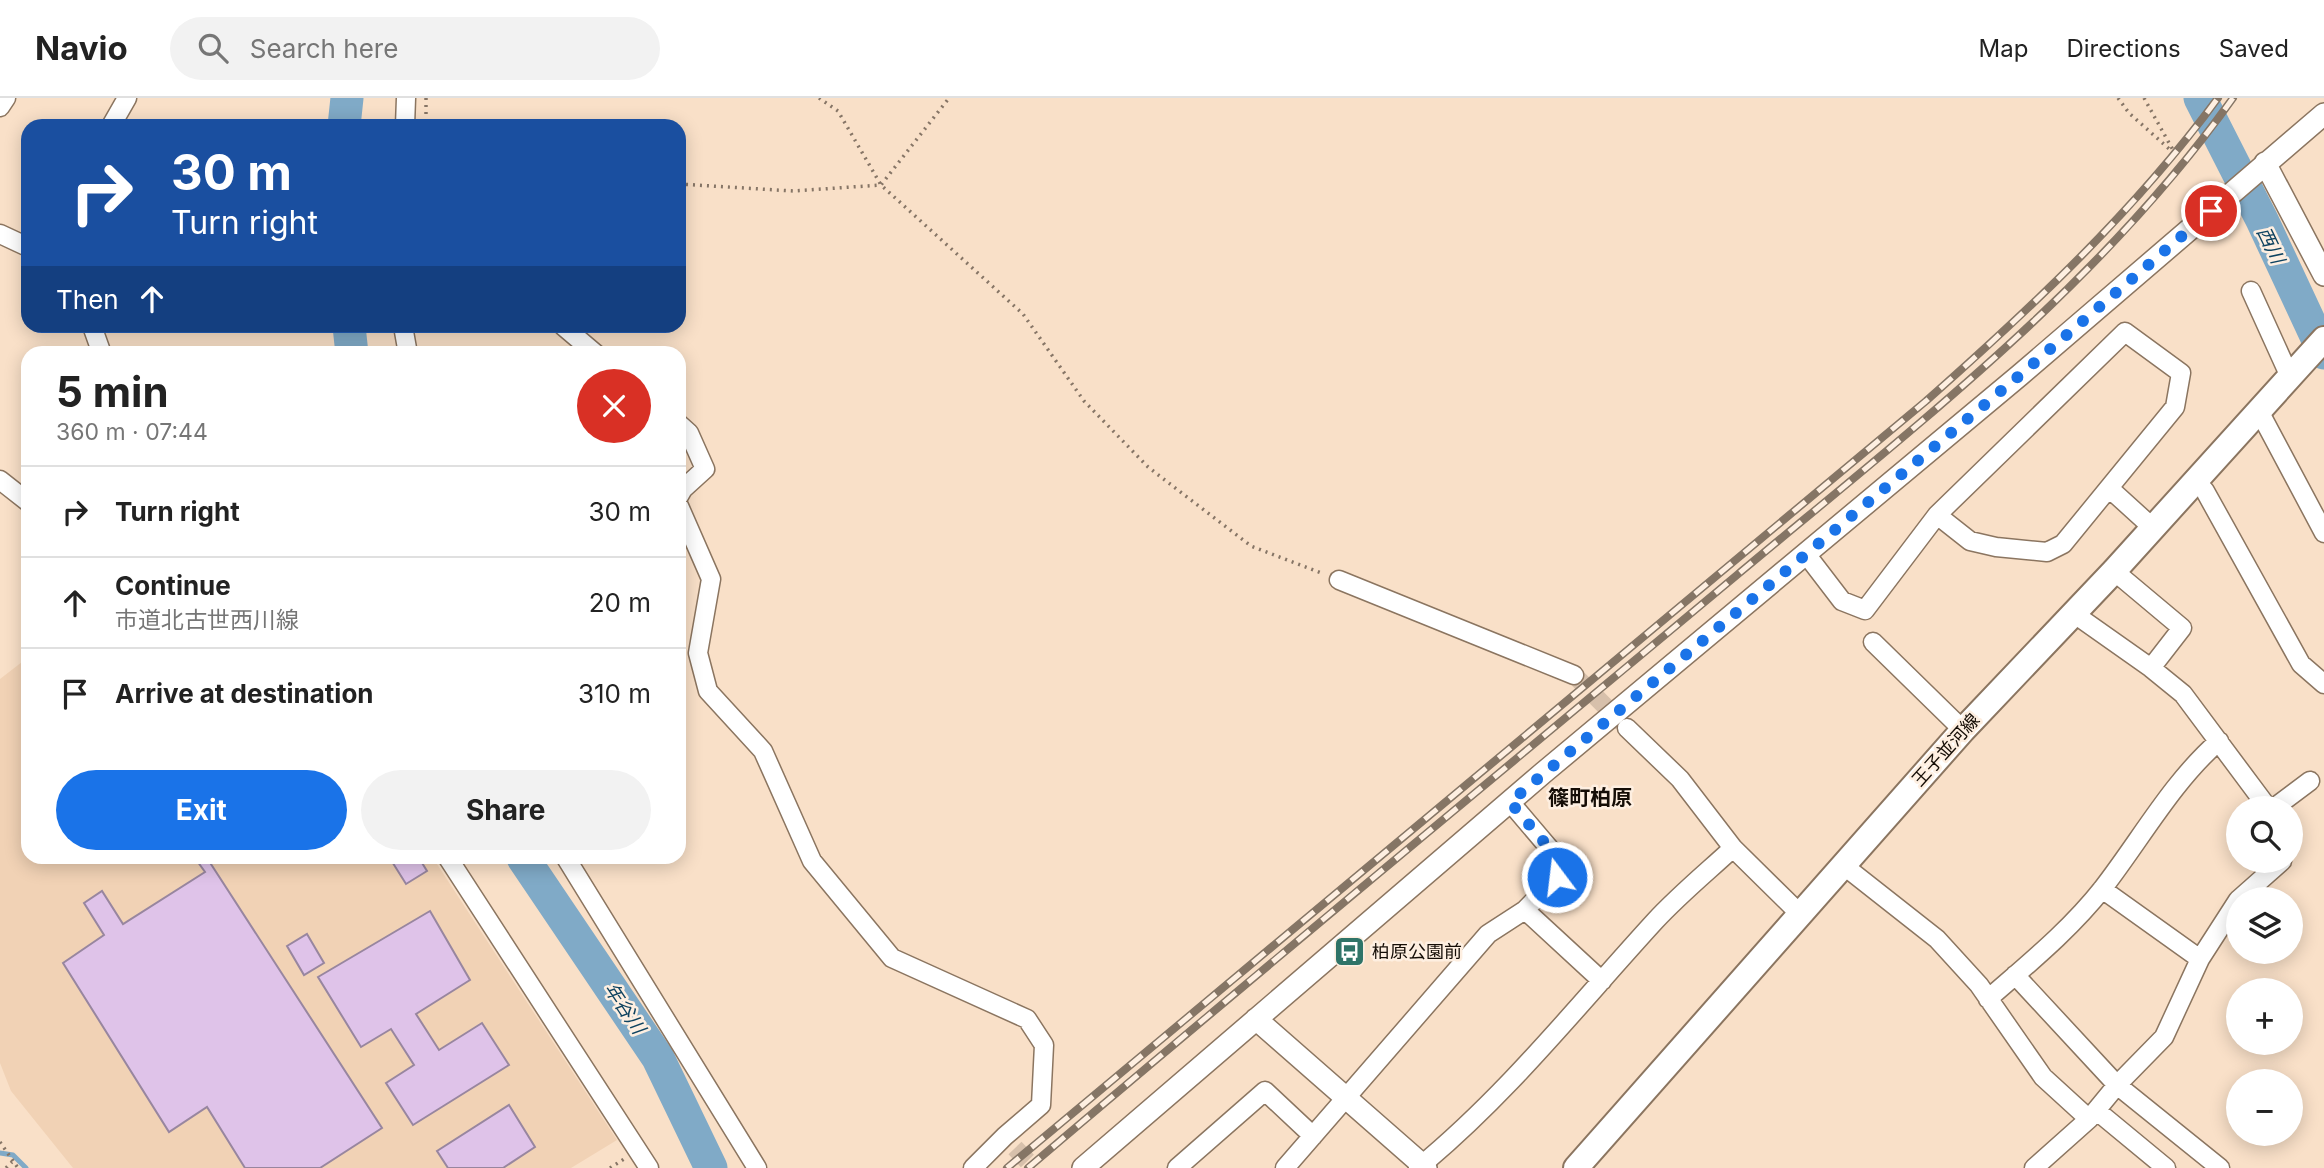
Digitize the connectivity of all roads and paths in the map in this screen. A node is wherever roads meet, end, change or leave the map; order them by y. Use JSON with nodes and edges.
{"nodes":[{"id":1,"x":6,"y":98,"type":"edge"},
{"id":2,"x":127,"y":98,"type":"edge"},
{"id":3,"x":406,"y":98,"type":"edge"},
{"id":4,"x":426,"y":98,"type":"edge"},
{"id":5,"x":819,"y":98,"type":"edge"},
{"id":6,"x":949,"y":98,"type":"edge"},
{"id":7,"x":2118,"y":98,"type":"edge"},
{"id":8,"x":2144,"y":98,"type":"edge"},
{"id":9,"x":0,"y":107,"type":"edge"},
{"id":10,"x":2324,"y":114,"type":"edge"},
{"id":11,"x":115,"y":119,"type":"edge"},
{"id":12,"x":405,"y":119,"type":"edge"},
{"id":13,"x":426,"y":119,"type":"edge"},
{"id":14,"x":2265,"y":163,"type":"junction"},
{"id":15,"x":686,"y":184,"type":"edge"},
{"id":16,"x":881,"y":185,"type":"junction"},
{"id":17,"x":0,"y":234,"type":"edge"},
{"id":18,"x":21,"y":244,"type":"edge"},
{"id":19,"x":2324,"y":275,"type":"edge"},
{"id":20,"x":2251,"y":292,"type":"dead end"},
{"id":21,"x":571,"y":333,"type":"edge"},
{"id":22,"x":2324,"y":339,"type":"edge"},
{"id":23,"x":587,"y":346,"type":"edge"},
{"id":24,"x":2295,"y":371,"type":"junction"},
{"id":25,"x":2259,"y":411,"type":"junction"},
{"id":26,"x":686,"y":430,"type":"edge"},
{"id":27,"x":0,"y":480,"type":"edge"},
{"id":28,"x":2196,"y":481,"type":"junction"},
{"id":29,"x":686,"y":486,"type":"edge"},
{"id":30,"x":2110,"y":489,"type":"junction"},
{"id":31,"x":21,"y":496,"type":"edge"},
{"id":32,"x":1937,"y":515,"type":"junction"},
{"id":33,"x":686,"y":522,"type":"edge"},
{"id":34,"x":2153,"y":528,"type":"junction"},
{"id":35,"x":2324,"y":533,"type":"edge"},
{"id":36,"x":1806,"y":554,"type":"junction"},
{"id":37,"x":2114,"y":571,"type":"junction"},
{"id":38,"x":1339,"y":580,"type":"joint"},
{"id":39,"x":2073,"y":613,"type":"junction"},
{"id":40,"x":1872,"y":642,"type":"dead end"},
{"id":41,"x":2151,"y":668,"type":"junction"},
{"id":42,"x":1574,"y":675,"type":"tunnel mouth"},
{"id":43,"x":2324,"y":684,"type":"edge"},
{"id":44,"x":1627,"y":728,"type":"tunnel mouth"},
{"id":45,"x":1963,"y":730,"type":"junction"},
{"id":46,"x":2219,"y":741,"type":"junction"},
{"id":47,"x":2310,"y":781,"type":"dead end"},
{"id":48,"x":2259,"y":796,"type":"edge"},
{"id":49,"x":2290,"y":796,"type":"edge"},
{"id":50,"x":1510,"y":802,"type":"junction"},
{"id":51,"x":1733,"y":848,"type":"junction"},
{"id":52,"x":452,"y":864,"type":"edge"},
{"id":53,"x":569,"y":864,"type":"edge"},
{"id":54,"x":1843,"y":865,"type":"junction"},
{"id":55,"x":2268,"y":873,"type":"edge"},
{"id":56,"x":2253,"y":887,"type":"edge"},
{"id":57,"x":2102,"y":889,"type":"junction"},
{"id":58,"x":1525,"y":910,"type":"junction"},
{"id":59,"x":1800,"y":914,"type":"junction"},
{"id":60,"x":2226,"y":918,"type":"edge"},
{"id":61,"x":2200,"y":958,"type":"junction"},
{"id":62,"x":2015,"y":975,"type":"junction"},
{"id":63,"x":1602,"y":981,"type":"junction"},
{"id":64,"x":1988,"y":999,"type":"junction"},
{"id":65,"x":1256,"y":1019,"type":"junction"},
{"id":66,"x":2117,"y":1085,"type":"junction"},
{"id":67,"x":1345,"y":1099,"type":"junction"},
{"id":68,"x":2093,"y":1115,"type":"junction"},
{"id":69,"x":1313,"y":1136,"type":"junction"},
{"id":70,"x":0,"y":1142,"type":"edge"},
{"id":71,"x":12,"y":1163,"type":"junction"},
{"id":72,"x":1422,"y":1167,"type":"edge"},
{"id":73,"x":6,"y":1168,"type":"edge"},
{"id":74,"x":18,"y":1168,"type":"edge"},
{"id":75,"x":649,"y":1168,"type":"edge"},
{"id":76,"x":757,"y":1168,"type":"edge"},
{"id":77,"x":973,"y":1168,"type":"edge"},
{"id":78,"x":1083,"y":1168,"type":"edge"},
{"id":79,"x":1177,"y":1168,"type":"edge"},
{"id":80,"x":1285,"y":1168,"type":"edge"},
{"id":81,"x":1576,"y":1168,"type":"edge"},
{"id":82,"x":2035,"y":1168,"type":"edge"},
{"id":83,"x":2165,"y":1168,"type":"edge"},
{"id":84,"x":2220,"y":1168,"type":"edge"}],
"edges":[{"from":1,"to":9,"type":"street"},
{"from":2,"to":11,"type":"street"},
{"from":3,"to":12,"type":"street"},
{"from":4,"to":13,"type":"path"},
{"from":5,"to":16,"type":"path"},
{"from":6,"to":16,"type":"path"},
{"from":7,"to":8,"type":"path"},
{"from":10,"to":14,"type":"street"},
{"from":14,"to":19,"type":"street"},
{"from":14,"to":36,"type":"street"},
{"from":15,"to":16,"type":"path"},
{"from":16,"to":38,"type":"path"},
{"from":17,"to":18,"type":"street"},
{"from":20,"to":24,"type":"street"},
{"from":21,"to":23,"type":"street"},
{"from":22,"to":24,"type":"main road","name":"王子並河線"},
{"from":24,"to":25,"type":"main road","name":"王子並河線"},
{"from":25,"to":28,"type":"main road","name":"王子並河線"},
{"from":25,"to":35,"type":"street"},
{"from":26,"to":29,"type":"street"},
{"from":27,"to":31,"type":"street"},
{"from":28,"to":34,"type":"main road","name":"王子並河線"},
{"from":28,"to":43,"type":"street"},
{"from":30,"to":32,"type":"street"},
{"from":30,"to":32,"type":"street"},
{"from":30,"to":34,"type":"street"},
{"from":32,"to":36,"type":"street"},
{"from":33,"to":77,"type":"street"},
{"from":34,"to":37,"type":"main road","name":"王子並河線"},
{"from":36,"to":50,"type":"street"},
{"from":37,"to":39,"type":"main road","name":"王子並河線"},
{"from":37,"to":41,"type":"street"},
{"from":38,"to":42,"type":"street"},
{"from":39,"to":41,"type":"street"},
{"from":39,"to":45,"type":"main road","name":"王子並河線"},
{"from":40,"to":45,"type":"street"},
{"from":41,"to":46,"type":"street"},
{"from":44,"to":51,"type":"street"},
{"from":45,"to":54,"type":"main road","name":"王子並河線"},
{"from":46,"to":48,"type":"street"},
{"from":46,"to":57,"type":"street"},
{"from":47,"to":49,"type":"street"},
{"from":50,"to":58,"type":"street"},
{"from":50,"to":65,"type":"street"},
{"from":51,"to":59,"type":"street"},
{"from":51,"to":63,"type":"street"},
{"from":52,"to":75,"type":"street"},
{"from":53,"to":76,"type":"street"},
{"from":54,"to":59,"type":"main road","name":"王子並河線"},
{"from":54,"to":64,"type":"street"},
{"from":55,"to":56,"type":"street"},
{"from":57,"to":61,"type":"street"},
{"from":57,"to":62,"type":"street"},
{"from":58,"to":63,"type":"street"},
{"from":58,"to":67,"type":"street"},
{"from":59,"to":81,"type":"main road","name":"王子並河線"},
{"from":60,"to":61,"type":"street"},
{"from":61,"to":66,"type":"street"},
{"from":62,"to":64,"type":"street"},
{"from":62,"to":66,"type":"street"},
{"from":63,"to":72,"type":"street"},
{"from":64,"to":68,"type":"street"},
{"from":65,"to":67,"type":"street"},
{"from":65,"to":78,"type":"street"},
{"from":66,"to":68,"type":"street"},
{"from":66,"to":84,"type":"street"},
{"from":67,"to":69,"type":"street"},
{"from":67,"to":72,"type":"street"},
{"from":68,"to":82,"type":"street"},
{"from":68,"to":83,"type":"street"},
{"from":69,"to":79,"type":"street"},
{"from":69,"to":80,"type":"street"},
{"from":70,"to":71,"type":"path"},
{"from":71,"to":73,"type":"path"},
{"from":71,"to":74,"type":"path"}]}
